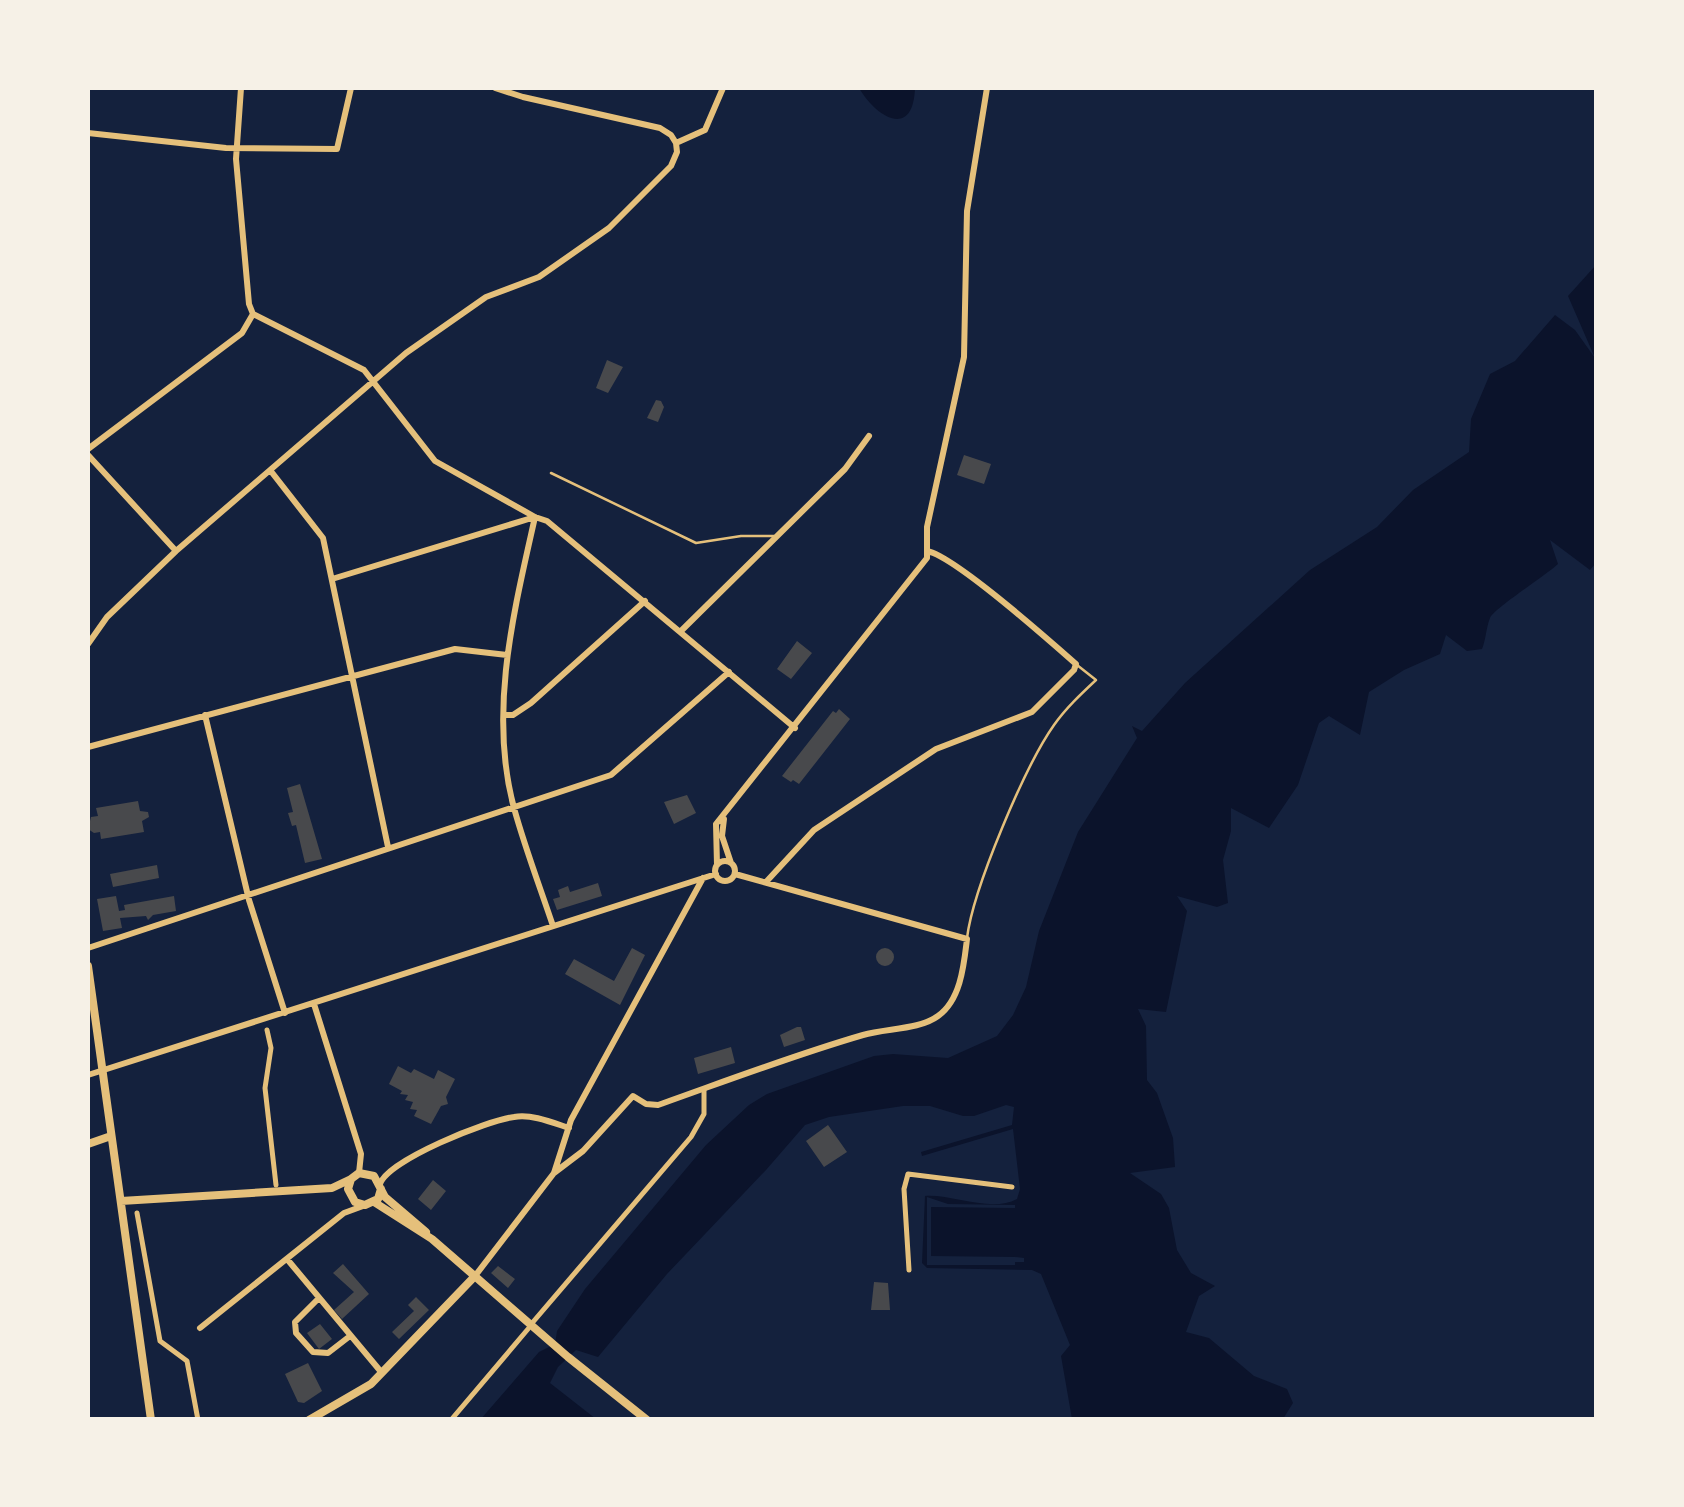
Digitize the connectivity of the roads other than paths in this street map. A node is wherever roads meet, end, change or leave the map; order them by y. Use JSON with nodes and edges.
{"nodes":[{"id":1,"x":241,"y":88,"type":"edge"},
{"id":2,"x":351,"y":88,"type":"edge"},
{"id":3,"x":495,"y":88,"type":"edge"},
{"id":4,"x":723,"y":88,"type":"edge"},
{"id":5,"x":987,"y":88,"type":"edge"},
{"id":6,"x":88,"y":134,"type":"edge"},
{"id":7,"x":676,"y":143,"type":"junction"},
{"id":8,"x":237,"y":147,"type":"junction"},
{"id":9,"x":253,"y":314,"type":"junction"},
{"id":10,"x":374,"y":382,"type":"junction"},
{"id":11,"x":869,"y":436,"type":"dead end"},
{"id":12,"x":88,"y":452,"type":"edge"},
{"id":13,"x":270,"y":470,"type":"junction"},
{"id":14,"x":551,"y":474,"type":"dead end"},
{"id":15,"x":535,"y":518,"type":"junction"},
{"id":16,"x":776,"y":537,"type":"junction"},
{"id":17,"x":176,"y":550,"type":"junction"},
{"id":18,"x":927,"y":551,"type":"junction"},
{"id":19,"x":332,"y":579,"type":"junction"},
{"id":20,"x":645,"y":601,"type":"junction"},
{"id":21,"x":681,"y":632,"type":"junction"},
{"id":22,"x":88,"y":644,"type":"edge"},
{"id":23,"x":507,"y":655,"type":"junction"},
{"id":24,"x":1076,"y":664,"type":"junction"},
{"id":25,"x":728,"y":672,"type":"junction"},
{"id":26,"x":352,"y":676,"type":"junction"},
{"id":27,"x":205,"y":715,"type":"junction"},
{"id":28,"x":504,"y":715,"type":"junction"},
{"id":29,"x":795,"y":728,"type":"junction"},
{"id":30,"x":88,"y":747,"type":"edge"},
{"id":31,"x":514,"y":806,"type":"junction"},
{"id":32,"x":724,"y":818,"type":"junction"},
{"id":33,"x":388,"y":846,"type":"junction"},
{"id":34,"x":731,"y":863,"type":"junction"},
{"id":35,"x":717,"y":870,"type":"junction"},
{"id":36,"x":734,"y":874,"type":"junction"},
{"id":37,"x":704,"y":878,"type":"junction"},
{"id":38,"x":766,"y":882,"type":"junction"},
{"id":39,"x":248,"y":894,"type":"junction"},
{"id":40,"x":553,"y":926,"type":"junction"},
{"id":41,"x":967,"y":938,"type":"junction"},
{"id":42,"x":88,"y":948,"type":"edge"},
{"id":43,"x":88,"y":966,"type":"edge"},
{"id":44,"x":314,"y":1004,"type":"junction"},
{"id":45,"x":285,"y":1013,"type":"junction"},
{"id":46,"x":267,"y":1030,"type":"dead end"},
{"id":47,"x":103,"y":1071,"type":"junction"},
{"id":48,"x":88,"y":1075,"type":"edge"},
{"id":49,"x":704,"y":1089,"type":"junction"},
{"id":50,"x":569,"y":1128,"type":"junction"},
{"id":51,"x":111,"y":1136,"type":"junction"},
{"id":52,"x":88,"y":1144,"type":"edge"},
{"id":53,"x":554,"y":1172,"type":"junction"},
{"id":54,"x":355,"y":1176,"type":"junction"},
{"id":55,"x":276,"y":1184,"type":"dead end"},
{"id":56,"x":380,"y":1186,"type":"junction"},
{"id":57,"x":1012,"y":1187,"type":"dead end"},
{"id":58,"x":349,"y":1194,"type":"junction"},
{"id":59,"x":121,"y":1201,"type":"junction"},
{"id":60,"x":369,"y":1204,"type":"junction"},
{"id":61,"x":137,"y":1213,"type":"dead end"},
{"id":62,"x":344,"y":1213,"type":"junction"},
{"id":63,"x":432,"y":1239,"type":"junction"},
{"id":64,"x":287,"y":1259,"type":"junction"},
{"id":65,"x":909,"y":1270,"type":"dead end"},
{"id":66,"x":475,"y":1276,"type":"junction"},
{"id":67,"x":318,"y":1299,"type":"junction"},
{"id":68,"x":533,"y":1322,"type":"dead end"},
{"id":69,"x":200,"y":1328,"type":"dead end"},
{"id":70,"x":528,"y":1329,"type":"dead end"},
{"id":71,"x":350,"y":1336,"type":"junction"},
{"id":72,"x":382,"y":1373,"type":"junction"},
{"id":73,"x":314,"y":1419,"type":"edge"},
{"id":74,"x":151,"y":1420,"type":"edge"},
{"id":75,"x":198,"y":1420,"type":"edge"},
{"id":76,"x":451,"y":1420,"type":"edge"},
{"id":77,"x":647,"y":1420,"type":"edge"}],
"edges":[{"from":1,"to":8,"type":"street"},
{"from":2,"to":8,"type":"street"},
{"from":3,"to":7,"type":"street"},
{"from":4,"to":7,"type":"street"},
{"from":5,"to":18,"type":"street"},
{"from":6,"to":8,"type":"street"},
{"from":7,"to":10,"type":"street"},
{"from":8,"to":9,"type":"street"},
{"from":9,"to":10,"type":"street"},
{"from":9,"to":12,"type":"street"},
{"from":10,"to":13,"type":"street"},
{"from":10,"to":15,"type":"street"},
{"from":11,"to":16,"type":"street"},
{"from":12,"to":17,"type":"street"},
{"from":13,"to":17,"type":"street"},
{"from":13,"to":19,"type":"street"},
{"from":14,"to":16,"type":"lane"},
{"from":15,"to":19,"type":"street"},
{"from":15,"to":20,"type":"street"},
{"from":15,"to":23,"type":"street"},
{"from":16,"to":21,"type":"street"},
{"from":17,"to":22,"type":"street"},
{"from":18,"to":24,"type":"street"},
{"from":18,"to":29,"type":"street"},
{"from":19,"to":26,"type":"street"},
{"from":20,"to":21,"type":"street"},
{"from":20,"to":28,"type":"street"},
{"from":21,"to":25,"type":"street"},
{"from":23,"to":26,"type":"street"},
{"from":23,"to":28,"type":"street"},
{"from":24,"to":38,"type":"street"},
{"from":24,"to":41,"type":"lane"},
{"from":25,"to":29,"type":"street"},
{"from":25,"to":31,"type":"street"},
{"from":26,"to":27,"type":"street"},
{"from":26,"to":33,"type":"street"},
{"from":27,"to":30,"type":"street"},
{"from":27,"to":39,"type":"street"},
{"from":28,"to":31,"type":"street"},
{"from":29,"to":32,"type":"street"},
{"from":31,"to":33,"type":"street"},
{"from":31,"to":40,"type":"street"},
{"from":32,"to":34,"type":"street"},
{"from":32,"to":35,"type":"street"},
{"from":33,"to":39,"type":"street"},
{"from":34,"to":35,"type":"street"},
{"from":34,"to":36,"type":"street"},
{"from":35,"to":36,"type":"street"},
{"from":35,"to":37,"type":"street"},
{"from":36,"to":38,"type":"street"},
{"from":37,"to":40,"type":"street"},
{"from":37,"to":50,"type":"street"},
{"from":38,"to":41,"type":"street"},
{"from":39,"to":42,"type":"street"},
{"from":39,"to":45,"type":"street"},
{"from":40,"to":44,"type":"street"},
{"from":41,"to":49,"type":"street"},
{"from":43,"to":47,"type":"street"},
{"from":44,"to":45,"type":"street"},
{"from":44,"to":54,"type":"street"},
{"from":45,"to":47,"type":"street"},
{"from":46,"to":55,"type":"street"},
{"from":47,"to":48,"type":"street"},
{"from":47,"to":51,"type":"street"},
{"from":49,"to":53,"type":"street"},
{"from":49,"to":68,"type":"street"},
{"from":50,"to":53,"type":"street"},
{"from":50,"to":56,"type":"street"},
{"from":51,"to":52,"type":"street"},
{"from":51,"to":59,"type":"street"},
{"from":53,"to":66,"type":"street"},
{"from":54,"to":56,"type":"street"},
{"from":54,"to":58,"type":"street"},
{"from":54,"to":59,"type":"street"},
{"from":56,"to":60,"type":"street"},
{"from":56,"to":63,"type":"street"},
{"from":57,"to":65,"type":"street"},
{"from":58,"to":60,"type":"street"},
{"from":58,"to":62,"type":"street"},
{"from":59,"to":74,"type":"street"},
{"from":60,"to":62,"type":"street"},
{"from":60,"to":63,"type":"street"},
{"from":61,"to":75,"type":"street"},
{"from":62,"to":64,"type":"street"},
{"from":63,"to":66,"type":"street"},
{"from":64,"to":67,"type":"street"},
{"from":64,"to":69,"type":"street"},
{"from":66,"to":72,"type":"street"},
{"from":66,"to":77,"type":"street"},
{"from":67,"to":71,"type":"street"},
{"from":67,"to":71,"type":"street"},
{"from":70,"to":76,"type":"street"},
{"from":71,"to":72,"type":"street"},
{"from":72,"to":73,"type":"street"}]}
